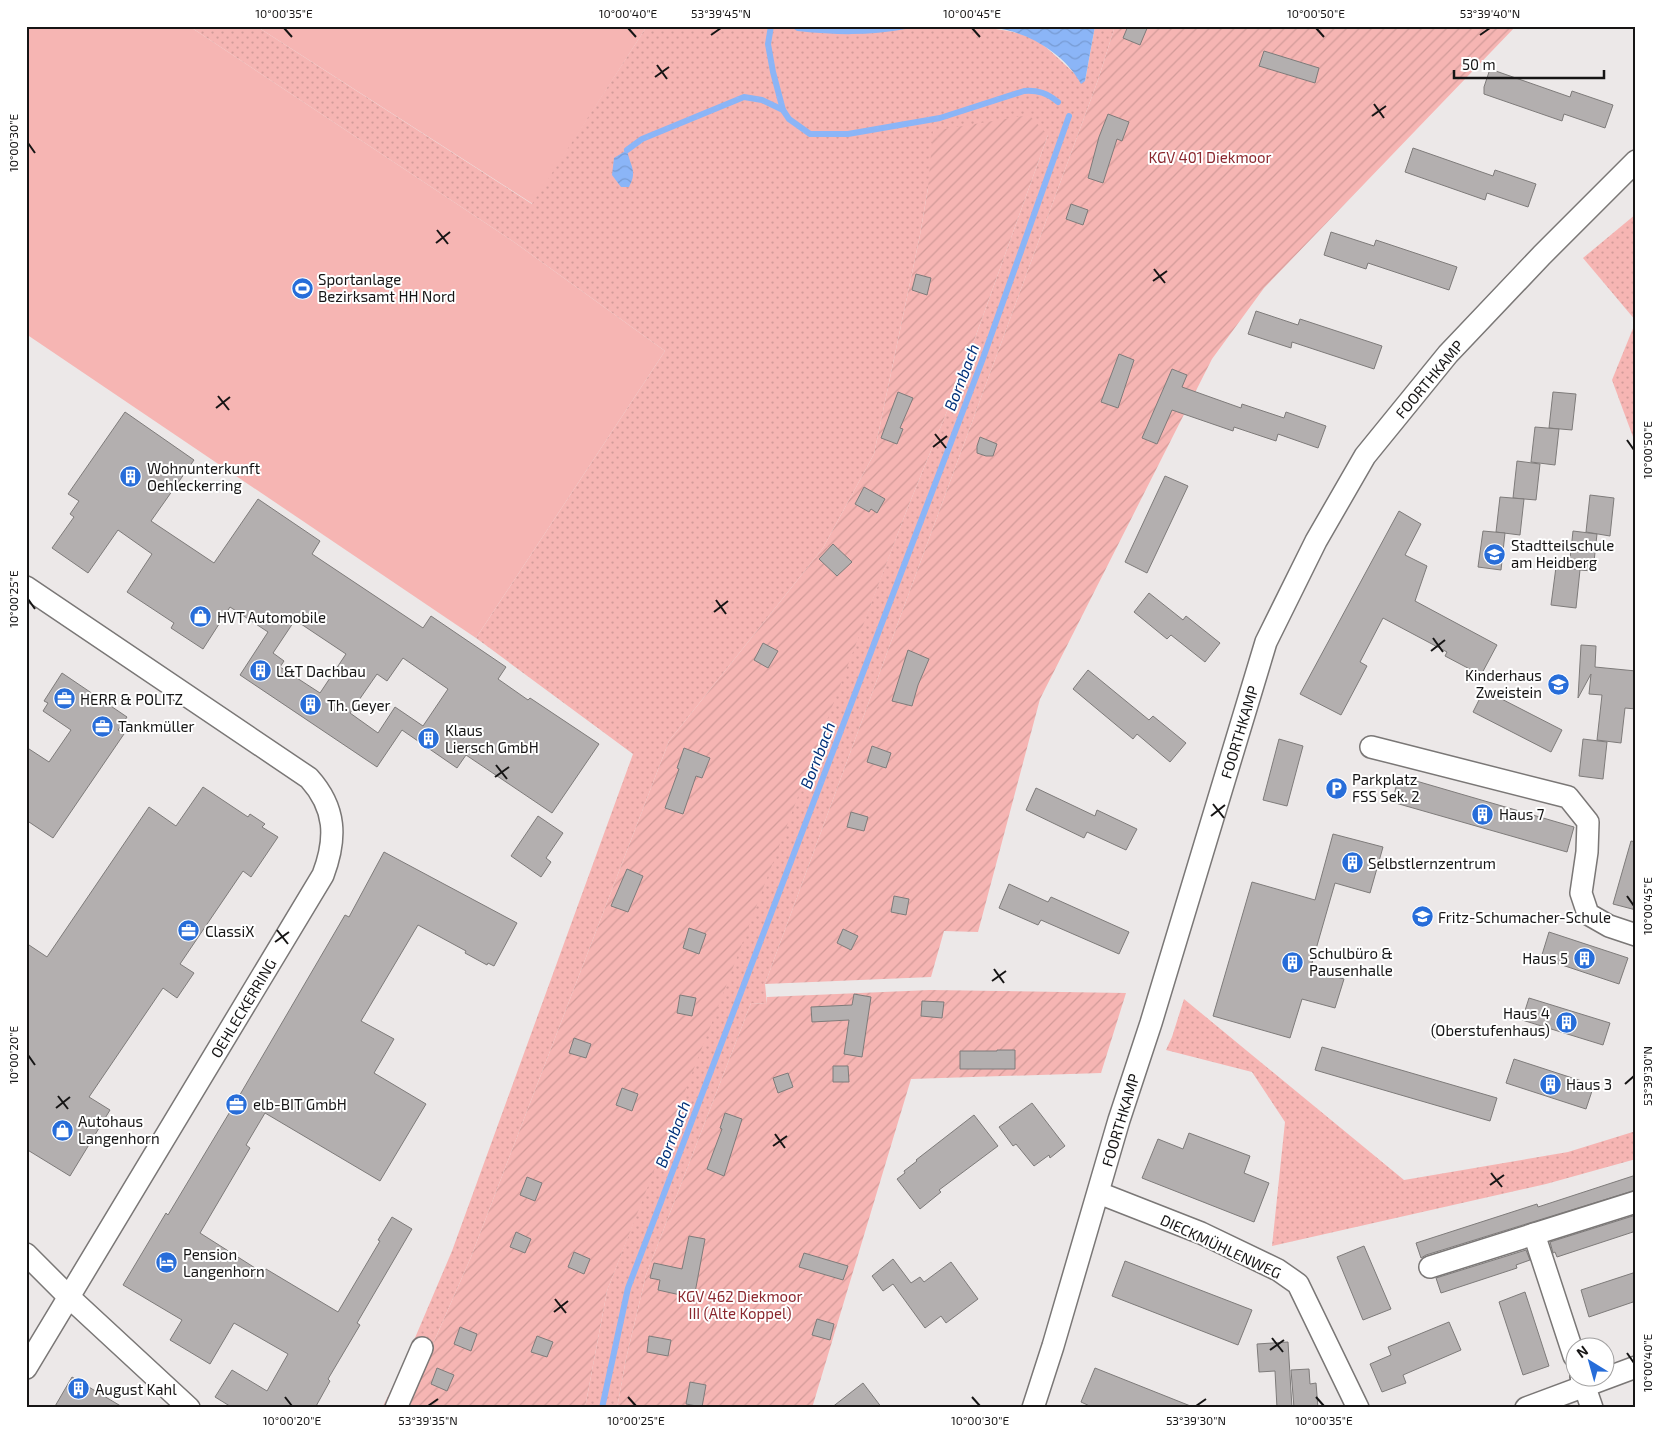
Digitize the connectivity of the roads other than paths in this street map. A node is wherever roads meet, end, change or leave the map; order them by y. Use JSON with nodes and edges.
{"nodes":[{"id":1,"x":1636,"y":161,"type":"edge"},
{"id":2,"x":26,"y":587,"type":"edge"},
{"id":3,"x":1371,"y":747,"type":"dead end"},
{"id":4,"x":1636,"y":935,"type":"edge"},
{"id":5,"x":1098,"y":1193,"type":"junction"},
{"id":6,"x":1636,"y":1202,"type":"edge"},
{"id":7,"x":1534,"y":1234,"type":"junction"},
{"id":8,"x":26,"y":1254,"type":"edge"},
{"id":9,"x":1430,"y":1267,"type":"dead end"},
{"id":10,"x":69,"y":1297,"type":"junction"},
{"id":11,"x":1567,"y":1336,"type":"edge"},
{"id":12,"x":422,"y":1348,"type":"dead end"},
{"id":13,"x":1636,"y":1367,"type":"edge"},
{"id":14,"x":26,"y":1368,"type":"edge"},
{"id":15,"x":1614,"y":1373,"type":"edge"},
{"id":16,"x":1572,"y":1386,"type":"edge"},
{"id":17,"x":1585,"y":1386,"type":"edge"},
{"id":18,"x":189,"y":1408,"type":"edge"},
{"id":19,"x":396,"y":1408,"type":"edge"},
{"id":20,"x":1033,"y":1408,"type":"edge"},
{"id":21,"x":1358,"y":1408,"type":"edge"},
{"id":22,"x":1526,"y":1408,"type":"edge"},
{"id":23,"x":1592,"y":1408,"type":"edge"}],
"edges":[{"from":1,"to":5,"type":"street","name":"FOORTHKAMP"},
{"from":2,"to":10,"type":"street","name":"OEHLECKERRING"},
{"from":3,"to":4,"type":"street"},
{"from":5,"to":20,"type":"street","name":"FOORTHKAMP"},
{"from":5,"to":21,"type":"street","name":"DIECKMÜHLENWEG"},
{"from":6,"to":7,"type":"street"},
{"from":7,"to":9,"type":"street"},
{"from":7,"to":11,"type":"street"},
{"from":8,"to":10,"type":"street"},
{"from":10,"to":14,"type":"street","name":"OEHLECKERRING"},
{"from":10,"to":18,"type":"street"},
{"from":12,"to":19,"type":"street"},
{"from":13,"to":15,"type":"street"},
{"from":16,"to":22,"type":"street"},
{"from":17,"to":23,"type":"street"}]}
